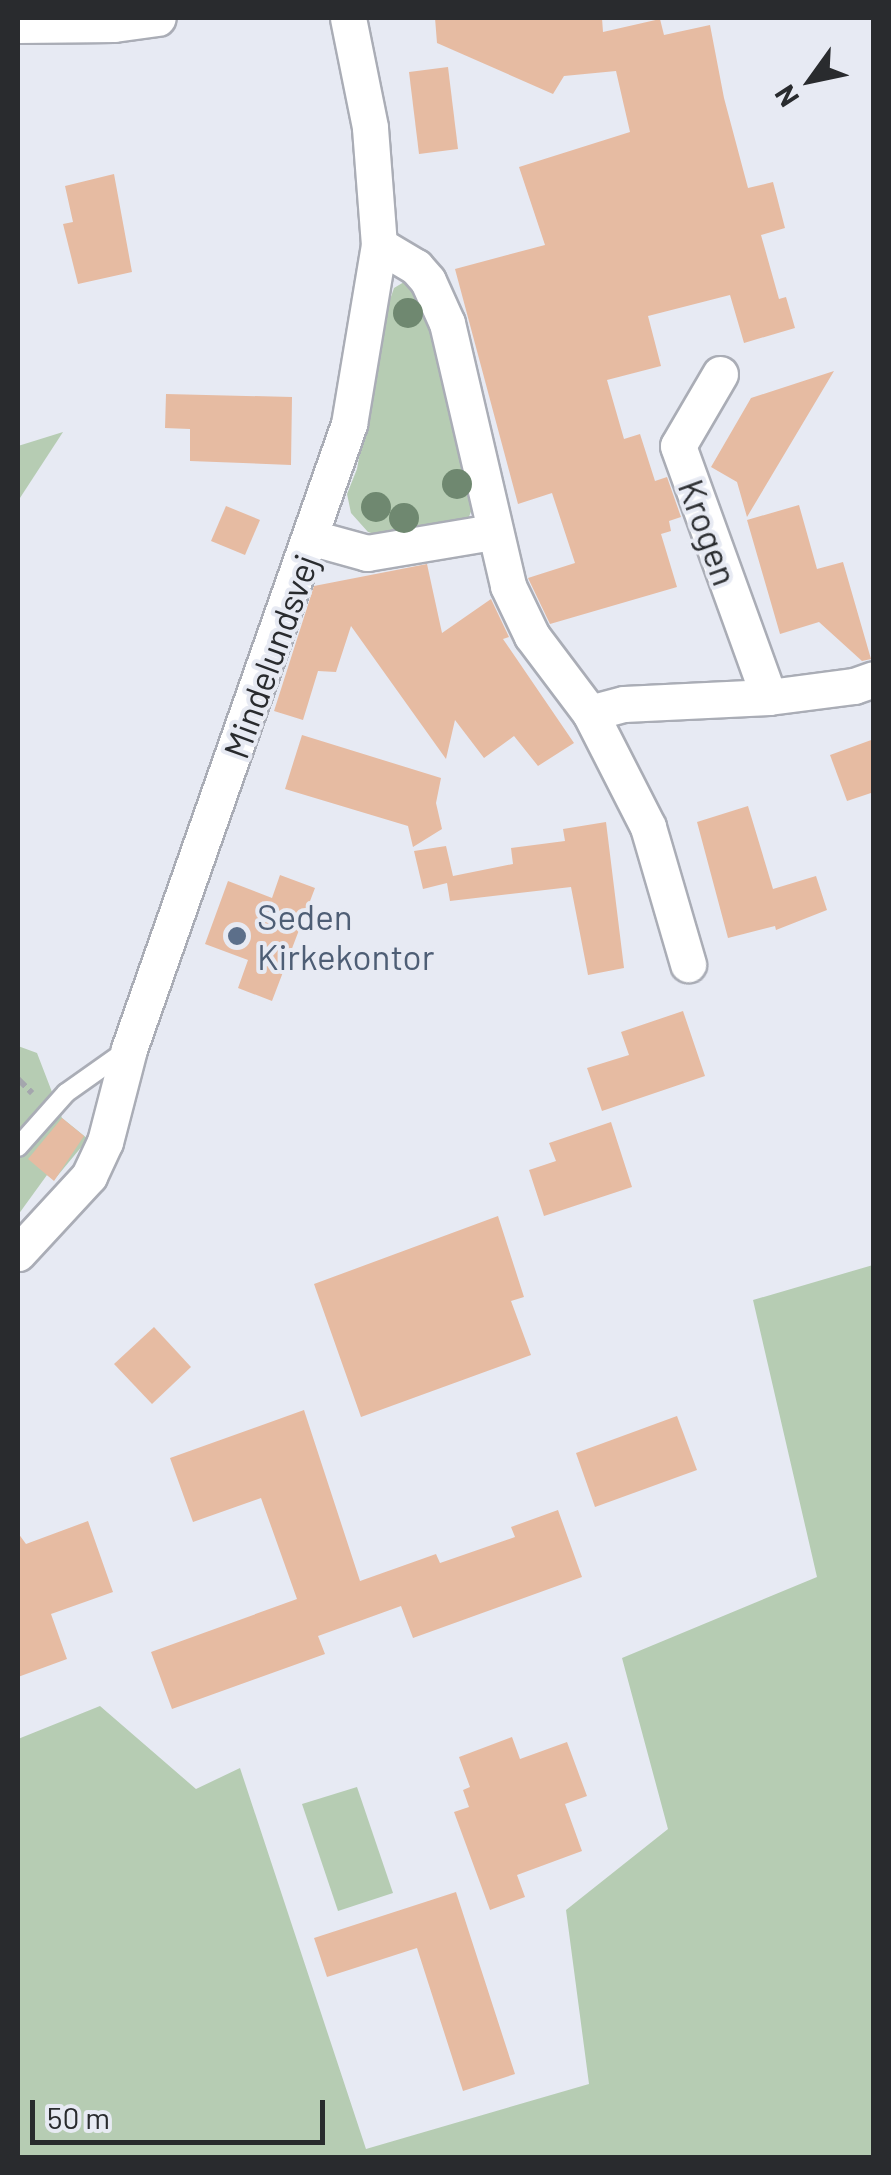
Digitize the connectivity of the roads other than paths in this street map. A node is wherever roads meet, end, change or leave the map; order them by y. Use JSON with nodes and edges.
{"nodes":[{"id":1,"x":158,"y":18,"type":"edge"},
{"id":2,"x":348,"y":18,"type":"edge"},
{"id":3,"x":18,"y":24,"type":"edge"},
{"id":4,"x":379,"y":245,"type":"junction"},
{"id":5,"x":720,"y":374,"type":"dead end"},
{"id":6,"x":492,"y":532,"type":"junction"},
{"id":7,"x":312,"y":538,"type":"junction"},
{"id":8,"x":874,"y":679,"type":"edge"},
{"id":9,"x":769,"y":697,"type":"junction"},
{"id":10,"x":590,"y":713,"type":"junction"},
{"id":11,"x":688,"y":964,"type":"dead end"},
{"id":12,"x":128,"y":1048,"type":"junction"},
{"id":13,"x":18,"y":1147,"type":"edge"},
{"id":14,"x":18,"y":1253,"type":"edge"}],
"edges":[{"from":1,"to":3,"type":"street"},
{"from":2,"to":4,"type":"street","name":"Mindelundsvej"},
{"from":4,"to":6,"type":"street"},
{"from":4,"to":7,"type":"street","name":"Mindelundsvej"},
{"from":5,"to":9,"type":"street","name":"Krogen"},
{"from":6,"to":7,"type":"street"},
{"from":6,"to":10,"type":"street"},
{"from":7,"to":12,"type":"street","name":"Mindelundsvej"},
{"from":8,"to":9,"type":"street"},
{"from":9,"to":10,"type":"street"},
{"from":10,"to":11,"type":"street"},
{"from":12,"to":13,"type":"lane"},
{"from":12,"to":14,"type":"street","name":"Mindelundsvej"}]}
